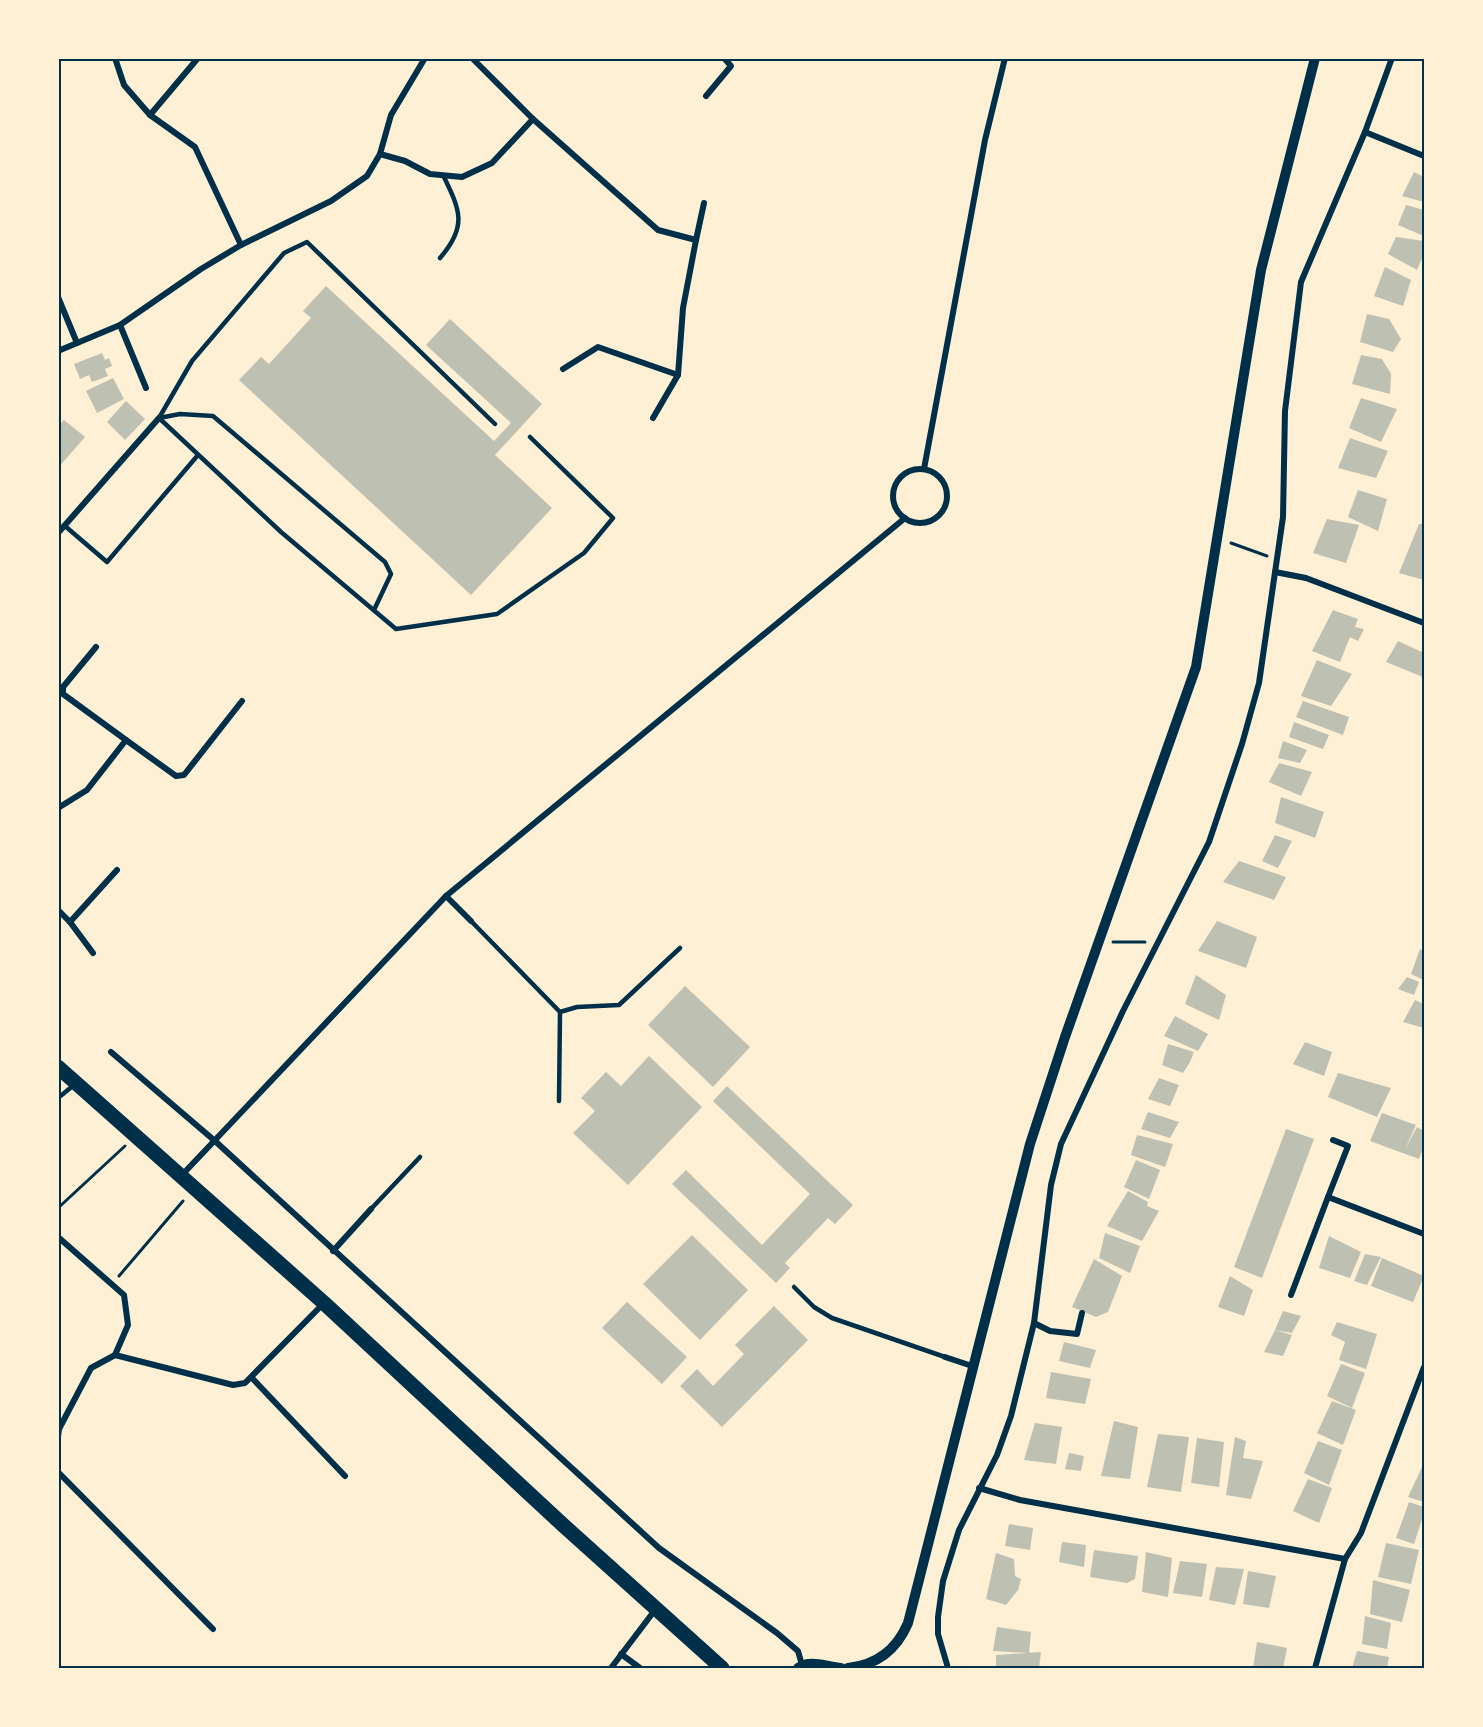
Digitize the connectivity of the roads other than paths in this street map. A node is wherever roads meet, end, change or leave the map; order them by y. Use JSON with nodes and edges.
{"nodes":[{"id":1,"x":115,"y":58,"type":"edge"},
{"id":2,"x":198,"y":58,"type":"edge"},
{"id":3,"x":425,"y":58,"type":"edge"},
{"id":4,"x":472,"y":58,"type":"edge"},
{"id":5,"x":724,"y":58,"type":"edge"},
{"id":6,"x":1005,"y":58,"type":"edge"},
{"id":7,"x":1315,"y":58,"type":"edge"},
{"id":8,"x":1392,"y":58,"type":"edge"},
{"id":9,"x":706,"y":96,"type":"dead end"},
{"id":10,"x":150,"y":115,"type":"junction"},
{"id":11,"x":533,"y":119,"type":"junction"},
{"id":12,"x":1365,"y":132,"type":"junction"},
{"id":13,"x":380,"y":154,"type":"junction"},
{"id":14,"x":1425,"y":156,"type":"edge"},
{"id":15,"x":443,"y":175,"type":"junction"},
{"id":16,"x":704,"y":203,"type":"dead end"},
{"id":17,"x":696,"y":240,"type":"junction"},
{"id":18,"x":241,"y":245,"type":"junction"},
{"id":19,"x":440,"y":258,"type":"dead end"},
{"id":20,"x":58,"y":297,"type":"edge"},
{"id":21,"x":120,"y":325,"type":"junction"},
{"id":22,"x":77,"y":343,"type":"junction"},
{"id":23,"x":58,"y":351,"type":"edge"},
{"id":24,"x":563,"y":369,"type":"dead end"},
{"id":25,"x":678,"y":375,"type":"junction"},
{"id":26,"x":146,"y":388,"type":"dead end"},
{"id":27,"x":159,"y":418,"type":"junction"},
{"id":28,"x":653,"y":418,"type":"dead end"},
{"id":29,"x":495,"y":424,"type":"dead end"},
{"id":30,"x":530,"y":437,"type":"dead end"},
{"id":31,"x":198,"y":455,"type":"junction"},
{"id":32,"x":924,"y":468,"type":"junction"},
{"id":33,"x":905,"y":518,"type":"junction"},
{"id":34,"x":65,"y":526,"type":"junction"},
{"id":35,"x":58,"y":533,"type":"edge"},
{"id":36,"x":1275,"y":572,"type":"junction"},
{"id":37,"x":374,"y":610,"type":"junction"},
{"id":38,"x":1425,"y":623,"type":"edge"},
{"id":39,"x":96,"y":646,"type":"dead end"},
{"id":40,"x":242,"y":701,"type":"dead end"},
{"id":41,"x":126,"y":740,"type":"junction"},
{"id":42,"x":58,"y":808,"type":"edge"},
{"id":43,"x":117,"y":870,"type":"dead end"},
{"id":44,"x":446,"y":896,"type":"junction"},
{"id":45,"x":58,"y":910,"type":"edge"},
{"id":46,"x":471,"y":921,"type":"joint"},
{"id":47,"x":70,"y":922,"type":"junction"},
{"id":48,"x":680,"y":948,"type":"dead end"},
{"id":49,"x":93,"y":952,"type":"dead end"},
{"id":50,"x":560,"y":1012,"type":"junction"},
{"id":51,"x":111,"y":1052,"type":"dead end"},
{"id":52,"x":58,"y":1067,"type":"edge"},
{"id":53,"x":76,"y":1083,"type":"junction"},
{"id":54,"x":58,"y":1098,"type":"edge"},
{"id":55,"x":559,"y":1101,"type":"dead end"},
{"id":56,"x":1333,"y":1140,"type":"dead end"},
{"id":57,"x":215,"y":1141,"type":"junction"},
{"id":58,"x":420,"y":1157,"type":"dead end"},
{"id":59,"x":181,"y":1176,"type":"junction"},
{"id":60,"x":1328,"y":1197,"type":"junction"},
{"id":61,"x":371,"y":1209,"type":"joint"},
{"id":62,"x":1425,"y":1234,"type":"edge"},
{"id":63,"x":58,"y":1237,"type":"edge"},
{"id":64,"x":333,"y":1251,"type":"junction"},
{"id":65,"x":794,"y":1287,"type":"dead end"},
{"id":66,"x":1291,"y":1295,"type":"dead end"},
{"id":67,"x":324,"y":1303,"type":"junction"},
{"id":68,"x":1082,"y":1313,"type":"dead end"},
{"id":69,"x":1034,"y":1323,"type":"junction"},
{"id":70,"x":116,"y":1355,"type":"junction"},
{"id":71,"x":945,"y":1357,"type":"joint"},
{"id":72,"x":972,"y":1366,"type":"junction"},
{"id":73,"x":1425,"y":1366,"type":"edge"},
{"id":74,"x":252,"y":1378,"type":"junction"},
{"id":75,"x":59,"y":1429,"type":"edge"},
{"id":76,"x":58,"y":1437,"type":"edge"},
{"id":77,"x":58,"y":1472,"type":"edge"},
{"id":78,"x":345,"y":1476,"type":"dead end"},
{"id":79,"x":980,"y":1488,"type":"junction"},
{"id":80,"x":1345,"y":1558,"type":"junction"},
{"id":81,"x":655,"y":1610,"type":"junction"},
{"id":82,"x":213,"y":1629,"type":"dead end"},
{"id":83,"x":621,"y":1654,"type":"junction"},
{"id":84,"x":800,"y":1667,"type":"edge"},
{"id":85,"x":611,"y":1668,"type":"edge"},
{"id":86,"x":640,"y":1668,"type":"edge"},
{"id":87,"x":722,"y":1668,"type":"edge"},
{"id":88,"x":841,"y":1668,"type":"edge"},
{"id":89,"x":848,"y":1668,"type":"edge"},
{"id":90,"x":948,"y":1668,"type":"edge"},
{"id":91,"x":1315,"y":1668,"type":"edge"}],
"edges":[{"from":1,"to":10,"type":"street"},
{"from":2,"to":10,"type":"street"},
{"from":3,"to":13,"type":"street"},
{"from":4,"to":11,"type":"street"},
{"from":5,"to":9,"type":"street"},
{"from":6,"to":32,"type":"street"},
{"from":7,"to":72,"type":"street"},
{"from":8,"to":12,"type":"street"},
{"from":10,"to":18,"type":"street"},
{"from":11,"to":15,"type":"street"},
{"from":11,"to":17,"type":"street"},
{"from":12,"to":14,"type":"street"},
{"from":12,"to":36,"type":"street"},
{"from":13,"to":15,"type":"street"},
{"from":13,"to":18,"type":"street"},
{"from":15,"to":19,"type":"lane"},
{"from":16,"to":17,"type":"street"},
{"from":17,"to":25,"type":"street"},
{"from":18,"to":21,"type":"street"},
{"from":20,"to":22,"type":"street"},
{"from":21,"to":22,"type":"street"},
{"from":21,"to":26,"type":"street"},
{"from":22,"to":23,"type":"street"},
{"from":24,"to":25,"type":"street"},
{"from":25,"to":28,"type":"street"},
{"from":27,"to":29,"type":"lane"},
{"from":27,"to":31,"type":"lane"},
{"from":27,"to":34,"type":"street"},
{"from":27,"to":37,"type":"lane"},
{"from":30,"to":37,"type":"lane"},
{"from":31,"to":34,"type":"lane"},
{"from":31,"to":37,"type":"lane"},
{"from":32,"to":33,"type":"street"},
{"from":32,"to":33,"type":"street"},
{"from":33,"to":44,"type":"street"},
{"from":34,"to":35,"type":"street"},
{"from":36,"to":38,"type":"street"},
{"from":36,"to":69,"type":"street"},
{"from":39,"to":41,"type":"street"},
{"from":40,"to":41,"type":"street"},
{"from":41,"to":42,"type":"street"},
{"from":43,"to":47,"type":"street"},
{"from":44,"to":46,"type":"street"},
{"from":44,"to":57,"type":"street"},
{"from":45,"to":47,"type":"street"},
{"from":46,"to":50,"type":"lane"},
{"from":47,"to":49,"type":"street"},
{"from":48,"to":50,"type":"lane"},
{"from":50,"to":55,"type":"lane"},
{"from":51,"to":57,"type":"street"},
{"from":52,"to":53,"type":"main road"},
{"from":53,"to":54,"type":"lane"},
{"from":53,"to":59,"type":"main road"},
{"from":56,"to":60,"type":"street"},
{"from":57,"to":59,"type":"street"},
{"from":57,"to":64,"type":"street"},
{"from":58,"to":61,"type":"lane"},
{"from":59,"to":67,"type":"main road"},
{"from":60,"to":62,"type":"street"},
{"from":60,"to":66,"type":"street"},
{"from":61,"to":64,"type":"street"},
{"from":63,"to":70,"type":"street"},
{"from":64,"to":84,"type":"street"},
{"from":65,"to":71,"type":"lane"},
{"from":67,"to":74,"type":"street"},
{"from":67,"to":81,"type":"main road"},
{"from":68,"to":69,"type":"street"},
{"from":69,"to":79,"type":"street"},
{"from":70,"to":74,"type":"street"},
{"from":70,"to":75,"type":"street"},
{"from":71,"to":72,"type":"street"},
{"from":72,"to":89,"type":"street"},
{"from":73,"to":80,"type":"street"},
{"from":74,"to":78,"type":"street"},
{"from":75,"to":76,"type":"street"},
{"from":77,"to":82,"type":"street"},
{"from":79,"to":80,"type":"street"},
{"from":79,"to":90,"type":"street"},
{"from":80,"to":91,"type":"street"},
{"from":81,"to":83,"type":"street"},
{"from":81,"to":87,"type":"main road"},
{"from":83,"to":85,"type":"street"},
{"from":83,"to":86,"type":"street"},
{"from":84,"to":88,"type":"street"}]}
